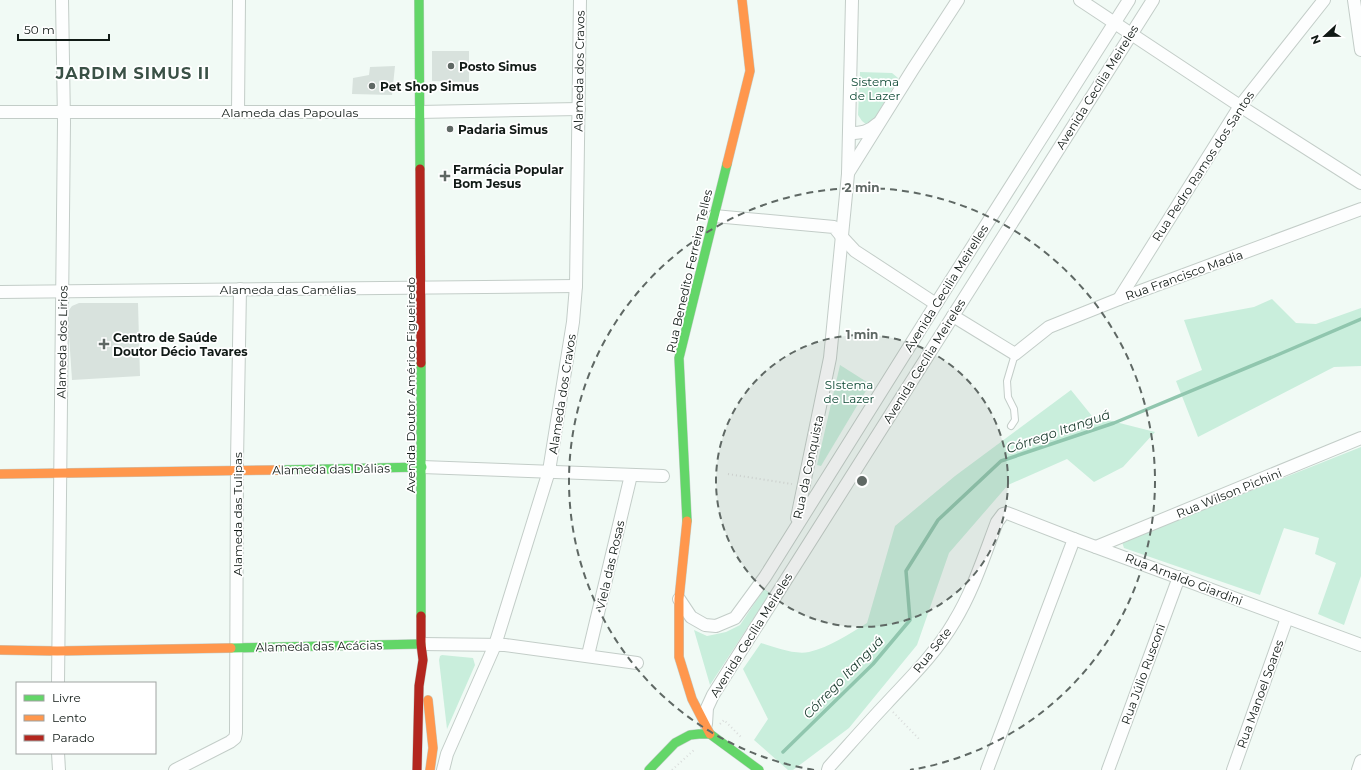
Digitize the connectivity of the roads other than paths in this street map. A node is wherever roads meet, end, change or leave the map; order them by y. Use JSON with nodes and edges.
{"nodes":[{"id":1,"x":62,"y":0,"type":"edge"},
{"id":2,"x":239,"y":0,"type":"edge"},
{"id":3,"x":419,"y":0,"type":"edge"},
{"id":4,"x":580,"y":0,"type":"edge"},
{"id":5,"x":742,"y":0,"type":"edge"},
{"id":6,"x":852,"y":0,"type":"edge"},
{"id":7,"x":958,"y":0,"type":"edge"},
{"id":8,"x":1080,"y":0,"type":"edge"},
{"id":9,"x":1129,"y":0,"type":"edge"},
{"id":10,"x":1153,"y":0,"type":"edge"},
{"id":11,"x":1324,"y":0,"type":"edge"},
{"id":12,"x":1354,"y":0,"type":"edge"},
{"id":13,"x":1115,"y":22,"type":"junction"},
{"id":14,"x":1131,"y":33,"type":"junction"},
{"id":15,"x":1361,"y":50,"type":"edge"},
{"id":16,"x":1240,"y":106,"type":"junction"},
{"id":17,"x":579,"y":109,"type":"junction"},
{"id":18,"x":0,"y":112,"type":"edge"},
{"id":19,"x":64,"y":112,"type":"junction"},
{"id":20,"x":238,"y":112,"type":"junction"},
{"id":21,"x":419,"y":112,"type":"junction"},
{"id":22,"x":880,"y":122,"type":"junction"},
{"id":23,"x":850,"y":133,"type":"junction"},
{"id":24,"x":848,"y":174,"type":"junction"},
{"id":25,"x":1361,"y":183,"type":"edge"},
{"id":26,"x":1361,"y":209,"type":"edge"},
{"id":27,"x":714,"y":216,"type":"junction"},
{"id":28,"x":842,"y":237,"type":"junction"},
{"id":29,"x":576,"y":286,"type":"junction"},
{"id":30,"x":421,"y":288,"type":"junction"},
{"id":31,"x":240,"y":289,"type":"junction"},
{"id":32,"x":62,"y":291,"type":"junction"},
{"id":33,"x":0,"y":292,"type":"edge"},
{"id":34,"x":1119,"y":299,"type":"junction"},
{"id":35,"x":936,"y":304,"type":"junction"},
{"id":36,"x":953,"y":316,"type":"junction"},
{"id":37,"x":1015,"y":354,"type":"junction"},
{"id":38,"x":1011,"y":426,"type":"dead end"},
{"id":39,"x":1361,"y":438,"type":"edge"},
{"id":40,"x":422,"y":467,"type":"junction"},
{"id":41,"x":237,"y":471,"type":"junction"},
{"id":42,"x":549,"y":471,"type":"junction"},
{"id":43,"x":0,"y":474,"type":"edge"},
{"id":44,"x":60,"y":474,"type":"junction"},
{"id":45,"x":631,"y":475,"type":"junction"},
{"id":46,"x":663,"y":476,"type":"dead end"},
{"id":47,"x":1007,"y":513,"type":"joint"},
{"id":48,"x":795,"y":528,"type":"junction"},
{"id":49,"x":1074,"y":539,"type":"junction"},
{"id":50,"x":1096,"y":547,"type":"junction"},
{"id":51,"x":765,"y":577,"type":"junction"},
{"id":52,"x":1179,"y":577,"type":"junction"},
{"id":53,"x":780,"y":588,"type":"junction"},
{"id":54,"x":679,"y":599,"type":"junction"},
{"id":55,"x":1287,"y":618,"type":"junction"},
{"id":56,"x":421,"y":644,"type":"junction"},
{"id":57,"x":495,"y":645,"type":"junction"},
{"id":58,"x":1361,"y":645,"type":"edge"},
{"id":59,"x":236,"y":648,"type":"junction"},
{"id":60,"x":0,"y":650,"type":"edge"},
{"id":61,"x":57,"y":651,"type":"junction"},
{"id":62,"x":588,"y":655,"type":"junction"},
{"id":63,"x":423,"y":660,"type":"junction"},
{"id":64,"x":637,"y":663,"type":"dead end"},
{"id":65,"x":58,"y":682,"type":"edge"},
{"id":66,"x":708,"y":730,"type":"junction"},
{"id":67,"x":58,"y":754,"type":"edge"},
{"id":68,"x":1361,"y":761,"type":"edge"},
{"id":69,"x":59,"y":770,"type":"edge"},
{"id":70,"x":175,"y":770,"type":"edge"},
{"id":71,"x":417,"y":770,"type":"edge"},
{"id":72,"x":430,"y":770,"type":"edge"},
{"id":73,"x":443,"y":770,"type":"edge"},
{"id":74,"x":649,"y":770,"type":"edge"},
{"id":75,"x":759,"y":770,"type":"edge"},
{"id":76,"x":828,"y":770,"type":"edge"},
{"id":77,"x":987,"y":770,"type":"edge"},
{"id":78,"x":1108,"y":770,"type":"edge"},
{"id":79,"x":1233,"y":770,"type":"edge"},
{"id":80,"x":1358,"y":770,"type":"edge"}],
"edges":[{"from":1,"to":19,"type":"street","name":"Alameda dos Lirios"},
{"from":2,"to":20,"type":"street"},
{"from":3,"to":21,"type":"main road","name":"Avenida Doutor Américo Figueiredo"},
{"from":4,"to":17,"type":"street","name":"Alameda dos Cravos"},
{"from":5,"to":27,"type":"main road","name":"Rua Benedito Ferreira Telles"},
{"from":6,"to":23,"type":"street","name":"Rua da Conquista"},
{"from":7,"to":22,"type":"street"},
{"from":8,"to":13,"type":"street"},
{"from":9,"to":13,"type":"street","name":"Avenida Cecilia Meirelles"},
{"from":10,"to":14,"type":"street","name":"Avenida Cecília Meireles"},
{"from":11,"to":16,"type":"street","name":"Rua Pedro Ramos dos Santos"},
{"from":12,"to":15,"type":"street"},
{"from":13,"to":14,"type":"street"},
{"from":13,"to":35,"type":"street","name":"Avenida Cecilia Meirelles"},
{"from":14,"to":16,"type":"street"},
{"from":14,"to":36,"type":"street","name":"Avenida Cecília Meireles"},
{"from":16,"to":25,"type":"street"},
{"from":16,"to":34,"type":"street","name":"Rua Pedro Ramos dos Santos"},
{"from":17,"to":21,"type":"street","name":"Alameda das Papoulas"},
{"from":17,"to":29,"type":"street","name":"Alameda dos Cravos"},
{"from":18,"to":19,"type":"street","name":"Alameda das Papoulas"},
{"from":19,"to":20,"type":"street","name":"Alameda das Papoulas"},
{"from":19,"to":32,"type":"street","name":"Alameda dos Lirios"},
{"from":20,"to":21,"type":"street","name":"Alameda das Papoulas"},
{"from":21,"to":30,"type":"main road","name":"Avenida Doutor Américo Figueiredo"},
{"from":22,"to":23,"type":"street"},
{"from":22,"to":24,"type":"street"},
{"from":23,"to":24,"type":"street","name":"Rua da Conquista"},
{"from":24,"to":28,"type":"street","name":"Rua da Conquista"},
{"from":26,"to":34,"type":"street","name":"Rua Francisco Madia"},
{"from":27,"to":28,"type":"street"},
{"from":27,"to":54,"type":"main road","name":"Rua Benedito Ferreira Telles"},
{"from":28,"to":35,"type":"street"},
{"from":28,"to":48,"type":"street","name":"Rua da Conquista"},
{"from":29,"to":30,"type":"street","name":"Alameda das Camélias"},
{"from":29,"to":42,"type":"street","name":"Alameda dos Cravos"},
{"from":30,"to":31,"type":"street","name":"Alameda das Camélias"},
{"from":30,"to":40,"type":"main road","name":"Avenida Doutor Américo Figueiredo"},
{"from":31,"to":32,"type":"street","name":"Alameda das Camélias"},
{"from":31,"to":41,"type":"street","name":"Alameda das Tulipas"},
{"from":32,"to":33,"type":"street","name":"Alameda das Camélias"},
{"from":32,"to":44,"type":"street","name":"Alameda dos Lirios"},
{"from":34,"to":37,"type":"street","name":"Rua Francisco Madia"},
{"from":35,"to":48,"type":"street","name":"Avenida Cecilia Meirelles"},
{"from":36,"to":37,"type":"street"},
{"from":36,"to":53,"type":"street","name":"Avenida Cecília Meireles"},
{"from":37,"to":38,"type":"lane"},
{"from":39,"to":50,"type":"street","name":"Rua Wilson Pichini"},
{"from":40,"to":41,"type":"main road","name":"Alameda das Dálias"},
{"from":40,"to":42,"type":"street","name":"Alameda das Dálias"},
{"from":40,"to":56,"type":"main road","name":"Avenida Doutor Américo Figueiredo"},
{"from":41,"to":44,"type":"main road","name":"Alameda das Dálias"},
{"from":41,"to":59,"type":"street","name":"Alameda das Tulipas"},
{"from":42,"to":45,"type":"street","name":"Alameda das Dálias"},
{"from":42,"to":57,"type":"street","name":"Alameda dos Cravos"},
{"from":43,"to":44,"type":"main road","name":"Alameda das Dálias"},
{"from":44,"to":61,"type":"street","name":"Alameda dos Lirios"},
{"from":45,"to":46,"type":"street","name":"Alameda das Dálias"},
{"from":45,"to":62,"type":"street","name":"Viela das Rosas"},
{"from":47,"to":49,"type":"street","name":"Rua Arnaldo Giardini"},
{"from":47,"to":76,"type":"street","name":"Rua Sete"},
{"from":48,"to":51,"type":"street","name":"Avenida Cecilia Meirelles"},
{"from":49,"to":50,"type":"street","name":"Rua Arnaldo Giardini"},
{"from":49,"to":77,"type":"street"},
{"from":50,"to":52,"type":"street","name":"Rua Arnaldo Giardini"},
{"from":51,"to":53,"type":"street"},
{"from":51,"to":54,"type":"street","name":"Avenida Cecilia Meirelles"},
{"from":52,"to":55,"type":"street","name":"Rua Arnaldo Giardini"},
{"from":52,"to":78,"type":"street","name":"Rua Júlio Rusconi"},
{"from":53,"to":66,"type":"street","name":"Avenida Cecília Meireles"},
{"from":54,"to":66,"type":"main road","name":"Rua Benedito Ferreira Telles"},
{"from":55,"to":58,"type":"street","name":"Rua Arnaldo Giardini"},
{"from":55,"to":79,"type":"street","name":"Rua Manoel Soares"},
{"from":56,"to":57,"type":"street","name":"Alameda das Acácias"},
{"from":56,"to":59,"type":"main road","name":"Alameda das Acácias"},
{"from":56,"to":63,"type":"main road","name":"Avenida Doutor Américo Figueiredo"},
{"from":57,"to":62,"type":"street","name":"Alameda das Acácias"},
{"from":57,"to":73,"type":"street","name":"Alameda dos Cravos"},
{"from":59,"to":61,"type":"main road","name":"Alameda das Acácias"},
{"from":59,"to":70,"type":"street","name":"Alameda das Tulipas"},
{"from":60,"to":61,"type":"main road","name":"Alameda das Acácias"},
{"from":61,"to":65,"type":"street","name":"Alameda dos Lirios"},
{"from":62,"to":64,"type":"street","name":"Alameda das Acácias"},
{"from":63,"to":71,"type":"main road","name":"Avenida Doutor Américo Figueiredo"},
{"from":63,"to":72,"type":"main road"},
{"from":66,"to":74,"type":"main road"},
{"from":66,"to":75,"type":"main road"},
{"from":67,"to":69,"type":"street"},
{"from":68,"to":80,"type":"street"}]}
